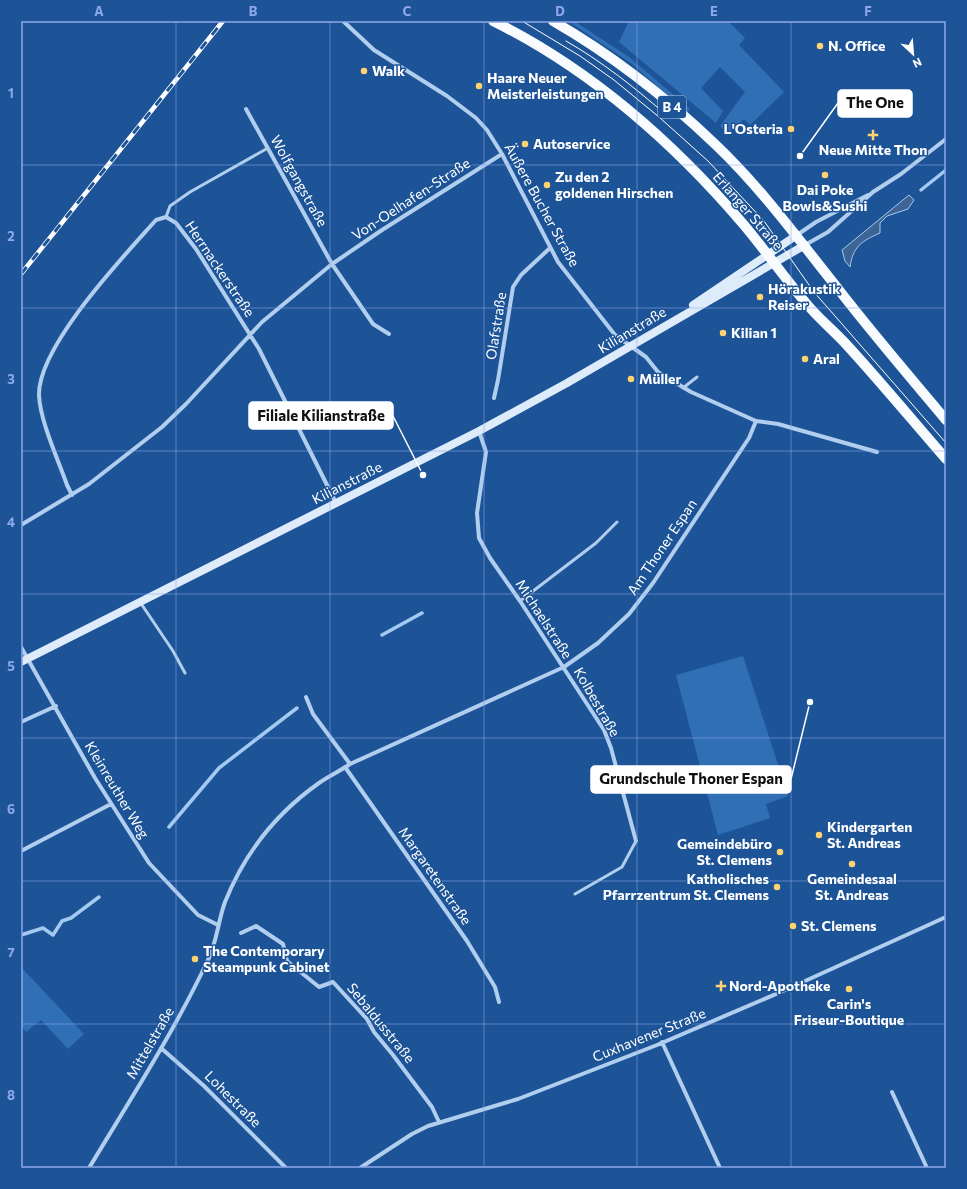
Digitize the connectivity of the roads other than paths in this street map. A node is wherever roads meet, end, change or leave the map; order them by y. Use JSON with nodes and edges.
{"nodes":[{"id":1,"x":343,"y":21,"type":"edge"},
{"id":2,"x":493,"y":21,"type":"edge"},
{"id":3,"x":553,"y":21,"type":"edge"},
{"id":4,"x":246,"y":109,"type":"dead end"},
{"id":5,"x":946,"y":139,"type":"edge"},
{"id":6,"x":268,"y":148,"type":"junction"},
{"id":7,"x":502,"y":154,"type":"junction"},
{"id":8,"x":873,"y":192,"type":"junction"},
{"id":9,"x":166,"y":217,"type":"junction"},
{"id":10,"x":796,"y":235,"type":"junction"},
{"id":11,"x":805,"y":245,"type":"junction"},
{"id":12,"x":550,"y":248,"type":"junction"},
{"id":13,"x":767,"y":254,"type":"junction"},
{"id":14,"x":774,"y":263,"type":"junction"},
{"id":15,"x":332,"y":264,"type":"junction"},
{"id":16,"x":679,"y":317,"type":"junction"},
{"id":17,"x":389,"y":334,"type":"dead end"},
{"id":18,"x":251,"y":336,"type":"junction"},
{"id":19,"x":631,"y":346,"type":"junction"},
{"id":20,"x":697,"y":377,"type":"dead end"},
{"id":21,"x":683,"y":388,"type":"junction"},
{"id":22,"x":494,"y":398,"type":"dead end"},
{"id":23,"x":946,"y":420,"type":"edge"},
{"id":24,"x":756,"y":421,"type":"junction"},
{"id":25,"x":479,"y":431,"type":"junction"},
{"id":26,"x":878,"y":452,"type":"dead end"},
{"id":27,"x":946,"y":458,"type":"edge"},
{"id":28,"x":72,"y":495,"type":"junction"},
{"id":29,"x":336,"y":504,"type":"junction"},
{"id":30,"x":617,"y":522,"type":"dead end"},
{"id":31,"x":21,"y":525,"type":"edge"},
{"id":32,"x":520,"y":601,"type":"junction"},
{"id":33,"x":140,"y":602,"type":"junction"},
{"id":34,"x":21,"y":647,"type":"edge"},
{"id":35,"x":24,"y":660,"type":"edge"},
{"id":36,"x":564,"y":667,"type":"junction"},
{"id":37,"x":185,"y":673,"type":"dead end"},
{"id":38,"x":306,"y":697,"type":"dead end"},
{"id":39,"x":56,"y":706,"type":"junction"},
{"id":40,"x":21,"y":722,"type":"edge"},
{"id":41,"x":350,"y":764,"type":"junction"},
{"id":42,"x":345,"y":767,"type":"junction"},
{"id":43,"x":111,"y":804,"type":"junction"},
{"id":44,"x":636,"y":841,"type":"joint"},
{"id":45,"x":21,"y":851,"type":"edge"},
{"id":46,"x":575,"y":894,"type":"dead end"},
{"id":47,"x":946,"y":917,"type":"edge"},
{"id":48,"x":218,"y":925,"type":"junction"},
{"id":49,"x":241,"y":933,"type":"dead end"},
{"id":50,"x":499,"y":1002,"type":"dead end"},
{"id":51,"x":662,"y":1042,"type":"junction"},
{"id":52,"x":161,"y":1048,"type":"junction"},
{"id":53,"x":892,"y":1092,"type":"dead end"},
{"id":54,"x":439,"y":1122,"type":"junction"},
{"id":55,"x":89,"y":1168,"type":"edge"},
{"id":56,"x":286,"y":1168,"type":"edge"},
{"id":57,"x":360,"y":1168,"type":"edge"},
{"id":58,"x":720,"y":1168,"type":"edge"},
{"id":59,"x":927,"y":1168,"type":"edge"}],
"edges":[{"from":1,"to":7,"type":"street","name":"Äußere Bucher Straße"},
{"from":2,"to":13,"type":"main road","name":"Erlanger Straße","number":"B 4"},
{"from":3,"to":10,"type":"main road","name":"Erlanger Straße","number":"B 4"},
{"from":4,"to":6,"type":"street","name":"Wolfgangstraße"},
{"from":5,"to":8,"type":"street"},
{"from":6,"to":9,"type":"lane"},
{"from":6,"to":15,"type":"street","name":"Wolfgangstraße"},
{"from":7,"to":12,"type":"street","name":"Äußere Bucher Straße"},
{"from":7,"to":15,"type":"street","name":"Von-Oelhafen-Straße"},
{"from":8,"to":10,"type":"street"},
{"from":8,"to":11,"type":"street"},
{"from":9,"to":18,"type":"street","name":"Herrnackerstraße"},
{"from":9,"to":28,"type":"street","name":"Herrnackerstraße"},
{"from":10,"to":11,"type":"main road","name":"Erlanger Straße","number":"B 4"},
{"from":10,"to":13,"type":"main road","name":"Kilianstraße"},
{"from":11,"to":14,"type":"main road","name":"Kilianstraße"},
{"from":11,"to":23,"type":"main road","name":"Erlanger Straße","number":"B 4"},
{"from":12,"to":19,"type":"street","name":"Äußere Bucher Straße"},
{"from":12,"to":22,"type":"street","name":"Olafstraße"},
{"from":13,"to":14,"type":"main road","name":"Erlanger Straße","number":"B 4"},
{"from":13,"to":16,"type":"main road","name":"Kilianstraße"},
{"from":14,"to":16,"type":"main road","name":"Kilianstraße"},
{"from":14,"to":27,"type":"main road","name":"Erlanger Straße","number":"B 4"},
{"from":15,"to":17,"type":"street"},
{"from":15,"to":18,"type":"street","name":"Von-Oelhafen-Straße"},
{"from":16,"to":19,"type":"main road","name":"Kilianstraße"},
{"from":18,"to":28,"type":"street","name":"Von-Oelhafen-Straße"},
{"from":18,"to":29,"type":"street","name":"Herrnackerstraße"},
{"from":19,"to":21,"type":"street","name":"Äußere Bucher Straße"},
{"from":19,"to":25,"type":"main road","name":"Kilianstraße"},
{"from":20,"to":21,"type":"lane"},
{"from":21,"to":24,"type":"street","name":"Äußere Bucher Straße"},
{"from":24,"to":26,"type":"street","name":"Äußere Bucher Straße"},
{"from":24,"to":36,"type":"street","name":"Am Thoner Espan"},
{"from":25,"to":29,"type":"main road","name":"Kilianstraße"},
{"from":25,"to":32,"type":"street","name":"Michaelstraße"},
{"from":28,"to":31,"type":"street","name":"Von-Oelhafen-Straße"},
{"from":29,"to":33,"type":"main road","name":"Kilianstraße"},
{"from":30,"to":32,"type":"lane"},
{"from":32,"to":36,"type":"street","name":"Michaelstraße"},
{"from":33,"to":35,"type":"main road","name":"Kilianstraße"},
{"from":33,"to":37,"type":"lane"},
{"from":34,"to":35,"type":"street","name":"Kleinreuther Weg"},
{"from":35,"to":39,"type":"street","name":"Kleinreuther Weg"},
{"from":36,"to":41,"type":"street","name":"Michaelstraße"},
{"from":36,"to":44,"type":"street","name":"Kolbestraße"},
{"from":38,"to":41,"type":"street"},
{"from":39,"to":40,"type":"street"},
{"from":39,"to":43,"type":"street","name":"Kleinreuther Weg"},
{"from":41,"to":42,"type":"street","name":"Michaelstraße"},
{"from":42,"to":48,"type":"street","name":"Michaelstraße"},
{"from":42,"to":50,"type":"street","name":"Margaretenstraße"},
{"from":43,"to":45,"type":"street"},
{"from":43,"to":48,"type":"street","name":"Kleinreuther Weg"},
{"from":44,"to":46,"type":"lane"},
{"from":47,"to":51,"type":"street","name":"Cuxhavener Straße"},
{"from":48,"to":52,"type":"street","name":"Mittelstraße"},
{"from":49,"to":54,"type":"street","name":"Sebaldusstraße"},
{"from":51,"to":54,"type":"street","name":"Cuxhavener Straße"},
{"from":51,"to":58,"type":"street"},
{"from":52,"to":55,"type":"street","name":"Mittelstraße"},
{"from":52,"to":56,"type":"street","name":"Lohestraße"},
{"from":53,"to":59,"type":"street"},
{"from":54,"to":57,"type":"street","name":"Cuxhavener Straße"}]}
